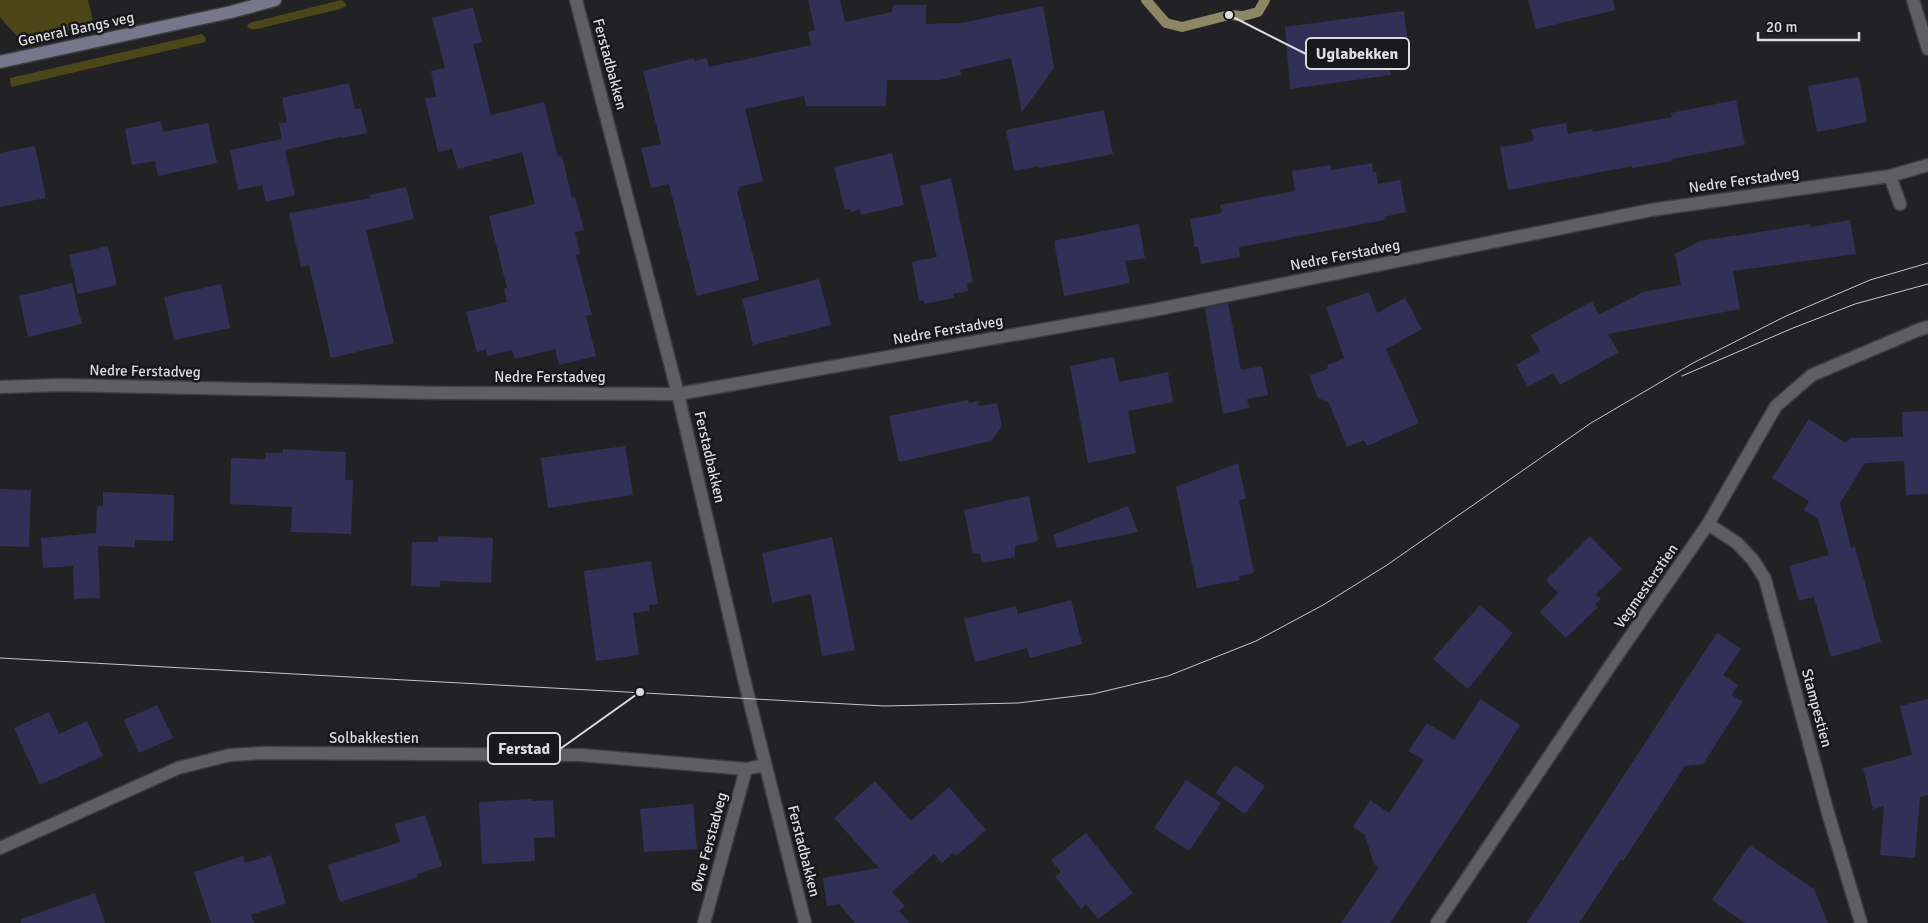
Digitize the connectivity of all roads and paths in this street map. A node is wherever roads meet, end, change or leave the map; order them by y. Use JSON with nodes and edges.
{"nodes":[{"id":1,"x":275,"y":0,"type":"edge"},
{"id":2,"x":576,"y":0,"type":"edge"},
{"id":3,"x":1913,"y":0,"type":"edge"},
{"id":4,"x":1928,"y":50,"type":"edge"},
{"id":5,"x":0,"y":62,"type":"edge"},
{"id":6,"x":1928,"y":165,"type":"edge"},
{"id":7,"x":1890,"y":176,"type":"junction"},
{"id":8,"x":1900,"y":204,"type":"dead end"},
{"id":9,"x":1928,"y":327,"type":"edge"},
{"id":10,"x":0,"y":387,"type":"edge"},
{"id":11,"x":678,"y":394,"type":"junction"},
{"id":12,"x":1708,"y":524,"type":"junction"},
{"id":13,"x":765,"y":765,"type":"junction"},
{"id":14,"x":746,"y":769,"type":"junction"},
{"id":15,"x":0,"y":848,"type":"edge"},
{"id":16,"x":704,"y":923,"type":"edge"},
{"id":17,"x":806,"y":923,"type":"edge"},
{"id":18,"x":1437,"y":923,"type":"edge"},
{"id":19,"x":1862,"y":923,"type":"edge"}],
"edges":[{"from":1,"to":5,"type":"street","name":"General Bangs veg"},
{"from":2,"to":11,"type":"street","name":"Ferstadbakken"},
{"from":3,"to":4,"type":"street"},
{"from":6,"to":7,"type":"street","name":"Nedre Ferstadveg"},
{"from":7,"to":8,"type":"street"},
{"from":7,"to":11,"type":"street","name":"Nedre Ferstadveg"},
{"from":9,"to":12,"type":"street","name":"Vegmesterstien"},
{"from":10,"to":11,"type":"street","name":"Nedre Ferstadveg"},
{"from":11,"to":13,"type":"street","name":"Ferstadbakken"},
{"from":12,"to":18,"type":"street","name":"Vegmesterstien"},
{"from":12,"to":19,"type":"street","name":"Stampestien"},
{"from":13,"to":14,"type":"street","name":"Solbakkestien"},
{"from":13,"to":17,"type":"street","name":"Ferstadbakken"},
{"from":14,"to":15,"type":"street","name":"Solbakkestien"},
{"from":14,"to":16,"type":"street","name":"Øvre Ferstadveg"}]}
